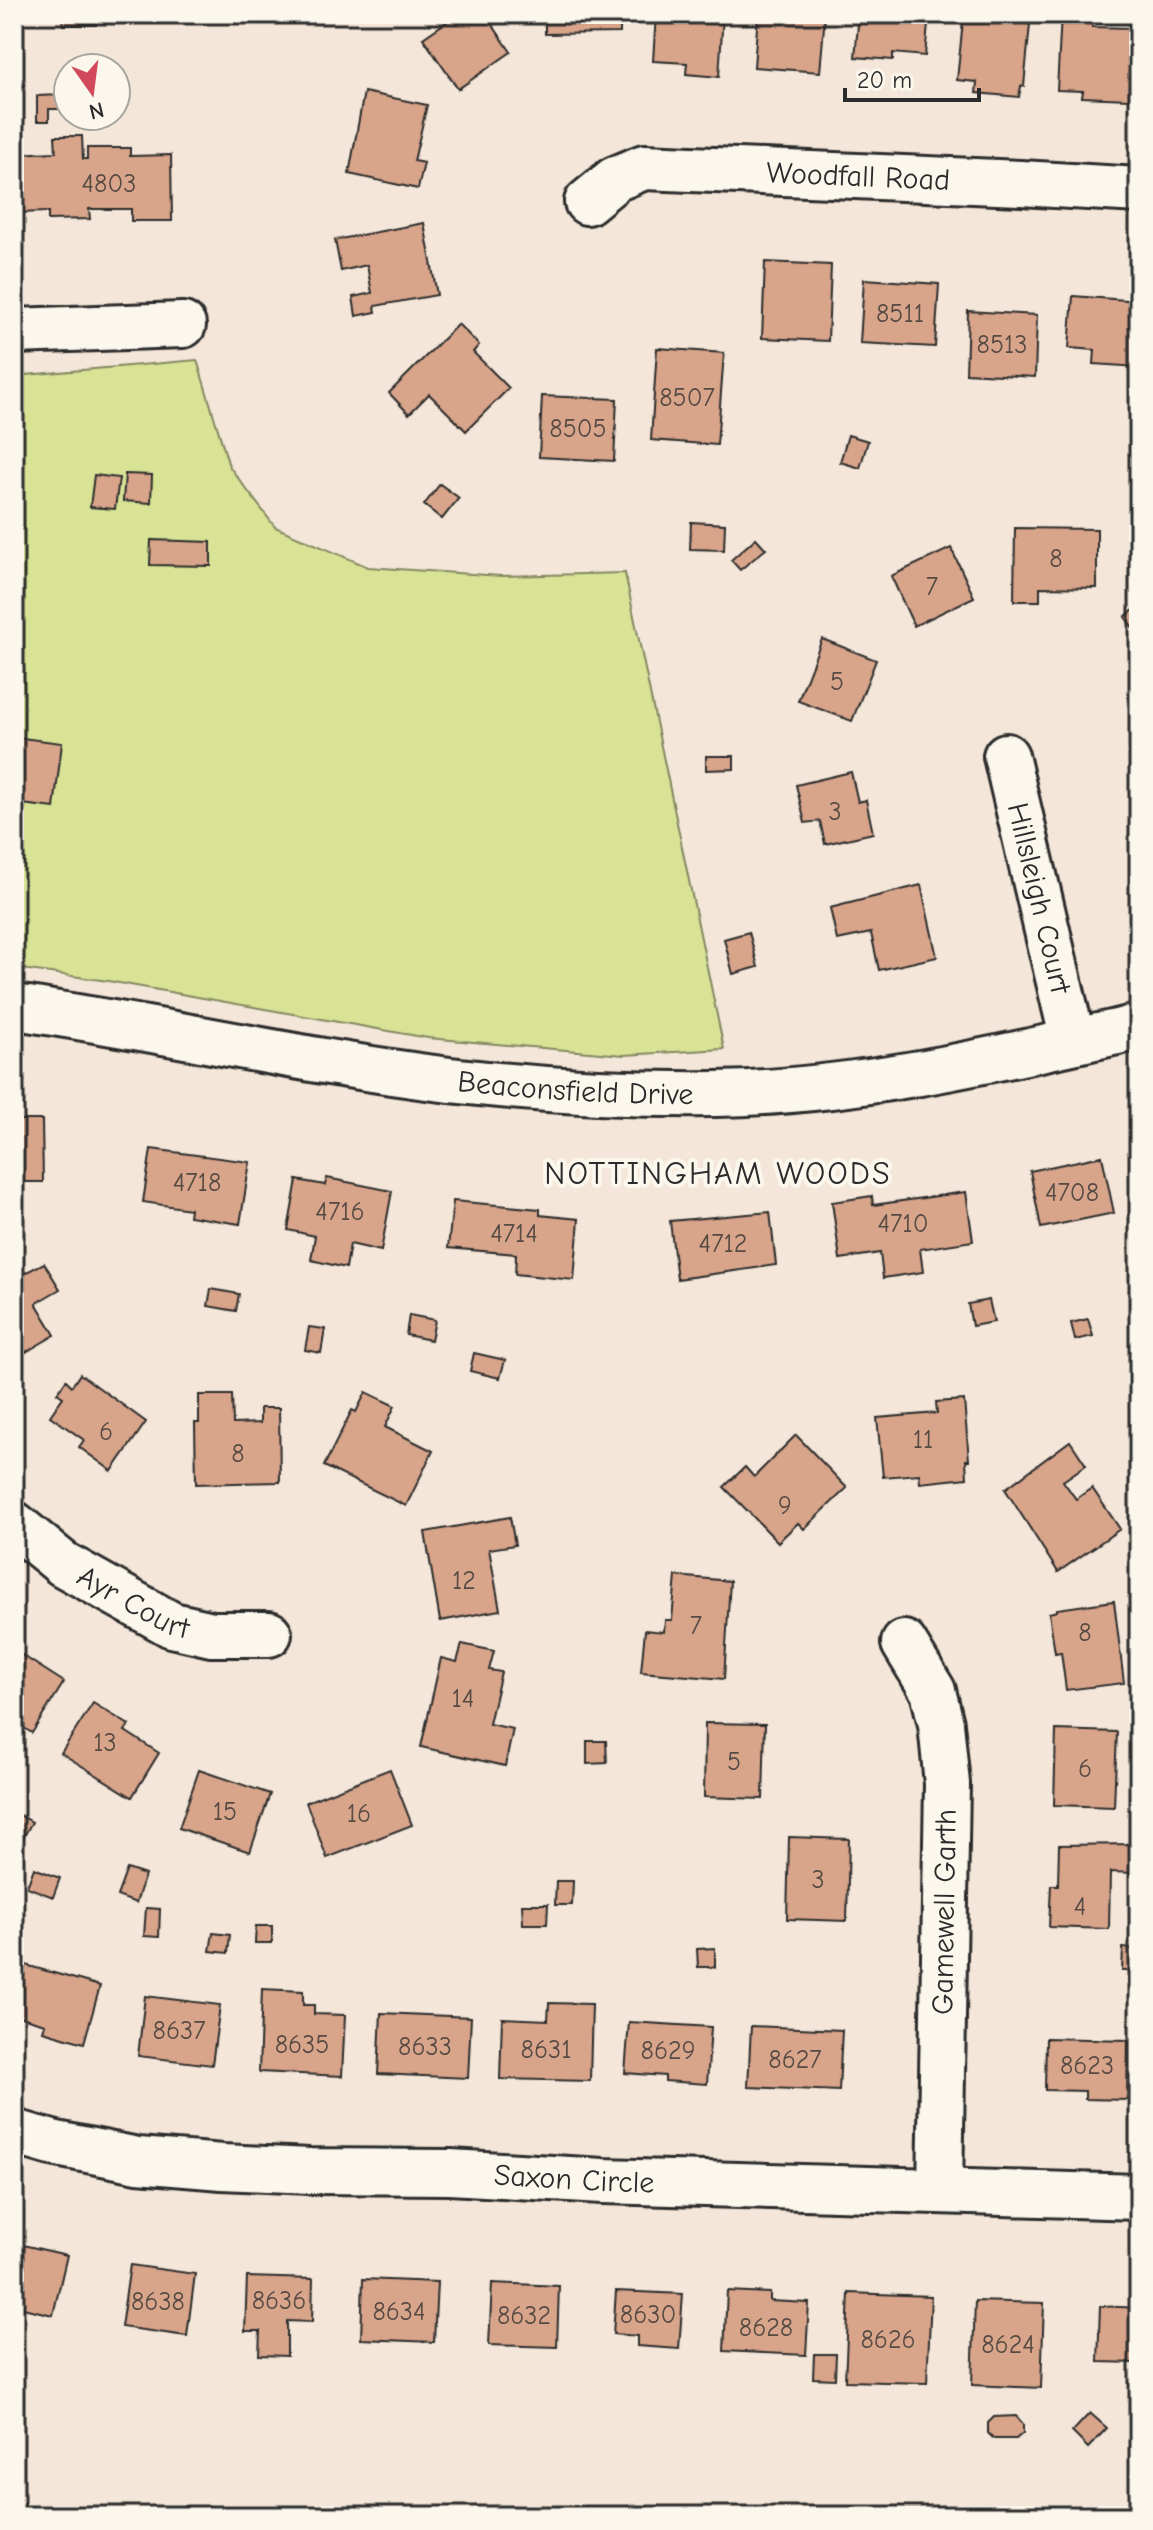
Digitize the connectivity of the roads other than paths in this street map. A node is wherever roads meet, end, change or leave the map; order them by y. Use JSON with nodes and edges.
{"nodes":[{"id":1,"x":1139,"y":190,"type":"edge"},
{"id":2,"x":587,"y":202,"type":"dead end"},
{"id":3,"x":183,"y":325,"type":"dead end"},
{"id":4,"x":14,"y":331,"type":"edge"},
{"id":5,"x":1006,"y":756,"type":"dead end"},
{"id":6,"x":14,"y":1007,"type":"edge"},
{"id":7,"x":1139,"y":1027,"type":"edge"},
{"id":8,"x":1073,"y":1041,"type":"junction"},
{"id":9,"x":14,"y":1524,"type":"edge"},
{"id":10,"x":269,"y":1634,"type":"dead end"},
{"id":11,"x":904,"y":1643,"type":"dead end"},
{"id":12,"x":14,"y":2132,"type":"edge"},
{"id":13,"x":940,"y":2191,"type":"junction"},
{"id":14,"x":1139,"y":2197,"type":"edge"}],
"edges":[{"from":1,"to":2,"type":"street","name":"Woodfall Road"},
{"from":3,"to":4,"type":"street"},
{"from":5,"to":8,"type":"street","name":"Hillsleigh Court"},
{"from":6,"to":8,"type":"street","name":"Beaconsfield Drive"},
{"from":7,"to":8,"type":"street","name":"Beaconsfield Drive"},
{"from":9,"to":10,"type":"street","name":"Ayr Court"},
{"from":11,"to":13,"type":"street","name":"Gamewell Garth"},
{"from":12,"to":13,"type":"street","name":"Saxon Circle"},
{"from":13,"to":14,"type":"street","name":"Saxon Circle"}]}
